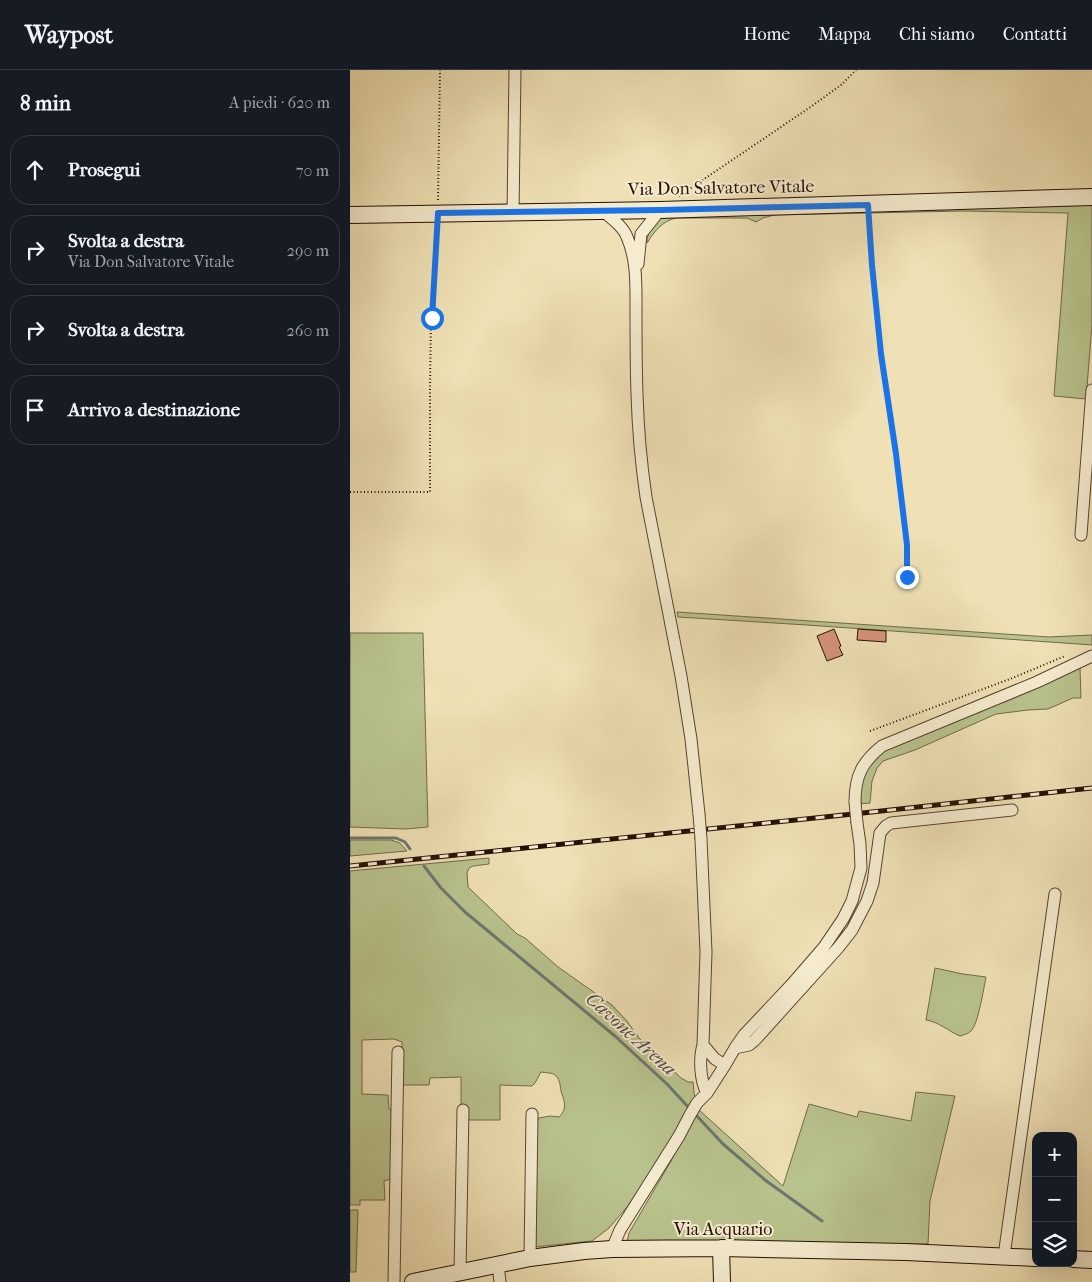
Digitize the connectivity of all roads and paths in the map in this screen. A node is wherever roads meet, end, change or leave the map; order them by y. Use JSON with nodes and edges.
{"nodes":[{"id":1,"x":440,"y":70,"type":"edge"},
{"id":2,"x":515,"y":70,"type":"edge"},
{"id":3,"x":856,"y":70,"type":"edge"},
{"id":4,"x":1092,"y":197,"type":"edge"},
{"id":5,"x":868,"y":205,"type":"junction"},
{"id":6,"x":666,"y":209,"type":"junction"},
{"id":7,"x":601,"y":210,"type":"junction"},
{"id":8,"x":630,"y":210,"type":"junction"},
{"id":9,"x":513,"y":212,"type":"junction"},
{"id":10,"x":438,"y":213,"type":"junction"},
{"id":11,"x":350,"y":215,"type":"edge"},
{"id":12,"x":621,"y":228,"type":"junction"},
{"id":13,"x":641,"y":234,"type":"junction"},
{"id":14,"x":636,"y":284,"type":"junction"},
{"id":15,"x":1092,"y":390,"type":"edge"},
{"id":16,"x":350,"y":492,"type":"edge"},
{"id":17,"x":1081,"y":535,"type":"dead end"},
{"id":18,"x":907,"y":577,"type":"dead end"},
{"id":19,"x":1092,"y":656,"type":"edge"},
{"id":20,"x":1064,"y":657,"type":"dead end"},
{"id":21,"x":870,"y":731,"type":"dead end"},
{"id":22,"x":1012,"y":810,"type":"dead end"},
{"id":23,"x":1055,"y":894,"type":"dead end"},
{"id":24,"x":703,"y":1045,"type":"junction"},
{"id":25,"x":735,"y":1048,"type":"junction"},
{"id":26,"x":398,"y":1052,"type":"dead end"},
{"id":27,"x":725,"y":1066,"type":"junction"},
{"id":28,"x":707,"y":1093,"type":"junction"},
{"id":29,"x":463,"y":1110,"type":"dead end"},
{"id":30,"x":532,"y":1114,"type":"dead end"},
{"id":31,"x":721,"y":1248,"type":"junction"},
{"id":32,"x":612,"y":1249,"type":"junction"},
{"id":33,"x":1004,"y":1256,"type":"junction"},
{"id":34,"x":530,"y":1258,"type":"junction"},
{"id":35,"x":1032,"y":1258,"type":"edge"},
{"id":36,"x":1077,"y":1260,"type":"edge"},
{"id":37,"x":1092,"y":1260,"type":"edge"},
{"id":38,"x":498,"y":1264,"type":"junction"},
{"id":39,"x":460,"y":1272,"type":"junction"},
{"id":40,"x":394,"y":1282,"type":"edge"},
{"id":41,"x":413,"y":1282,"type":"edge"},
{"id":42,"x":500,"y":1282,"type":"edge"},
{"id":43,"x":722,"y":1282,"type":"edge"}],
"edges":[{"from":1,"to":10,"type":"path"},
{"from":2,"to":9,"type":"street"},
{"from":3,"to":6,"type":"path"},
{"from":4,"to":5,"type":"street","name":"Via Don Salvatore Vitale"},
{"from":5,"to":6,"type":"street","name":"Via Don Salvatore Vitale"},
{"from":5,"to":18,"type":"path"},
{"from":6,"to":8,"type":"street","name":"Via Don Salvatore Vitale"},
{"from":6,"to":13,"type":"street"},
{"from":7,"to":8,"type":"street","name":"Via Don Salvatore Vitale"},
{"from":7,"to":9,"type":"street","name":"Via Don Salvatore Vitale"},
{"from":7,"to":12,"type":"street"},
{"from":8,"to":12,"type":"street"},
{"from":8,"to":13,"type":"street"},
{"from":9,"to":10,"type":"street","name":"Via Don Salvatore Vitale"},
{"from":10,"to":11,"type":"street","name":"Via Don Salvatore Vitale"},
{"from":10,"to":16,"type":"path"},
{"from":12,"to":14,"type":"street"},
{"from":13,"to":14,"type":"street"},
{"from":14,"to":24,"type":"street","bridge":true},
{"from":15,"to":17,"type":"street"},
{"from":19,"to":25,"type":"street","bridge":true},
{"from":20,"to":21,"type":"path"},
{"from":22,"to":25,"type":"street"},
{"from":23,"to":33,"type":"street"},
{"from":24,"to":27,"type":"street"},
{"from":24,"to":28,"type":"street"},
{"from":25,"to":27,"type":"street"},
{"from":26,"to":40,"type":"street"},
{"from":27,"to":28,"type":"street"},
{"from":28,"to":32,"type":"street"},
{"from":29,"to":39,"type":"street"},
{"from":30,"to":34,"type":"street"},
{"from":31,"to":32,"type":"street","name":"Via Acquario"},
{"from":31,"to":33,"type":"street","name":"Via Acquario"},
{"from":31,"to":43,"type":"street"},
{"from":32,"to":34,"type":"street","name":"Via Acquario"},
{"from":33,"to":35,"type":"street","name":"Via Acquario"},
{"from":34,"to":38,"type":"street","name":"Via Acquario"},
{"from":36,"to":37,"type":"street"},
{"from":38,"to":39,"type":"street","name":"Via Acquario"},
{"from":38,"to":42,"type":"street"},
{"from":39,"to":41,"type":"street","name":"Via Acquario"}]}
